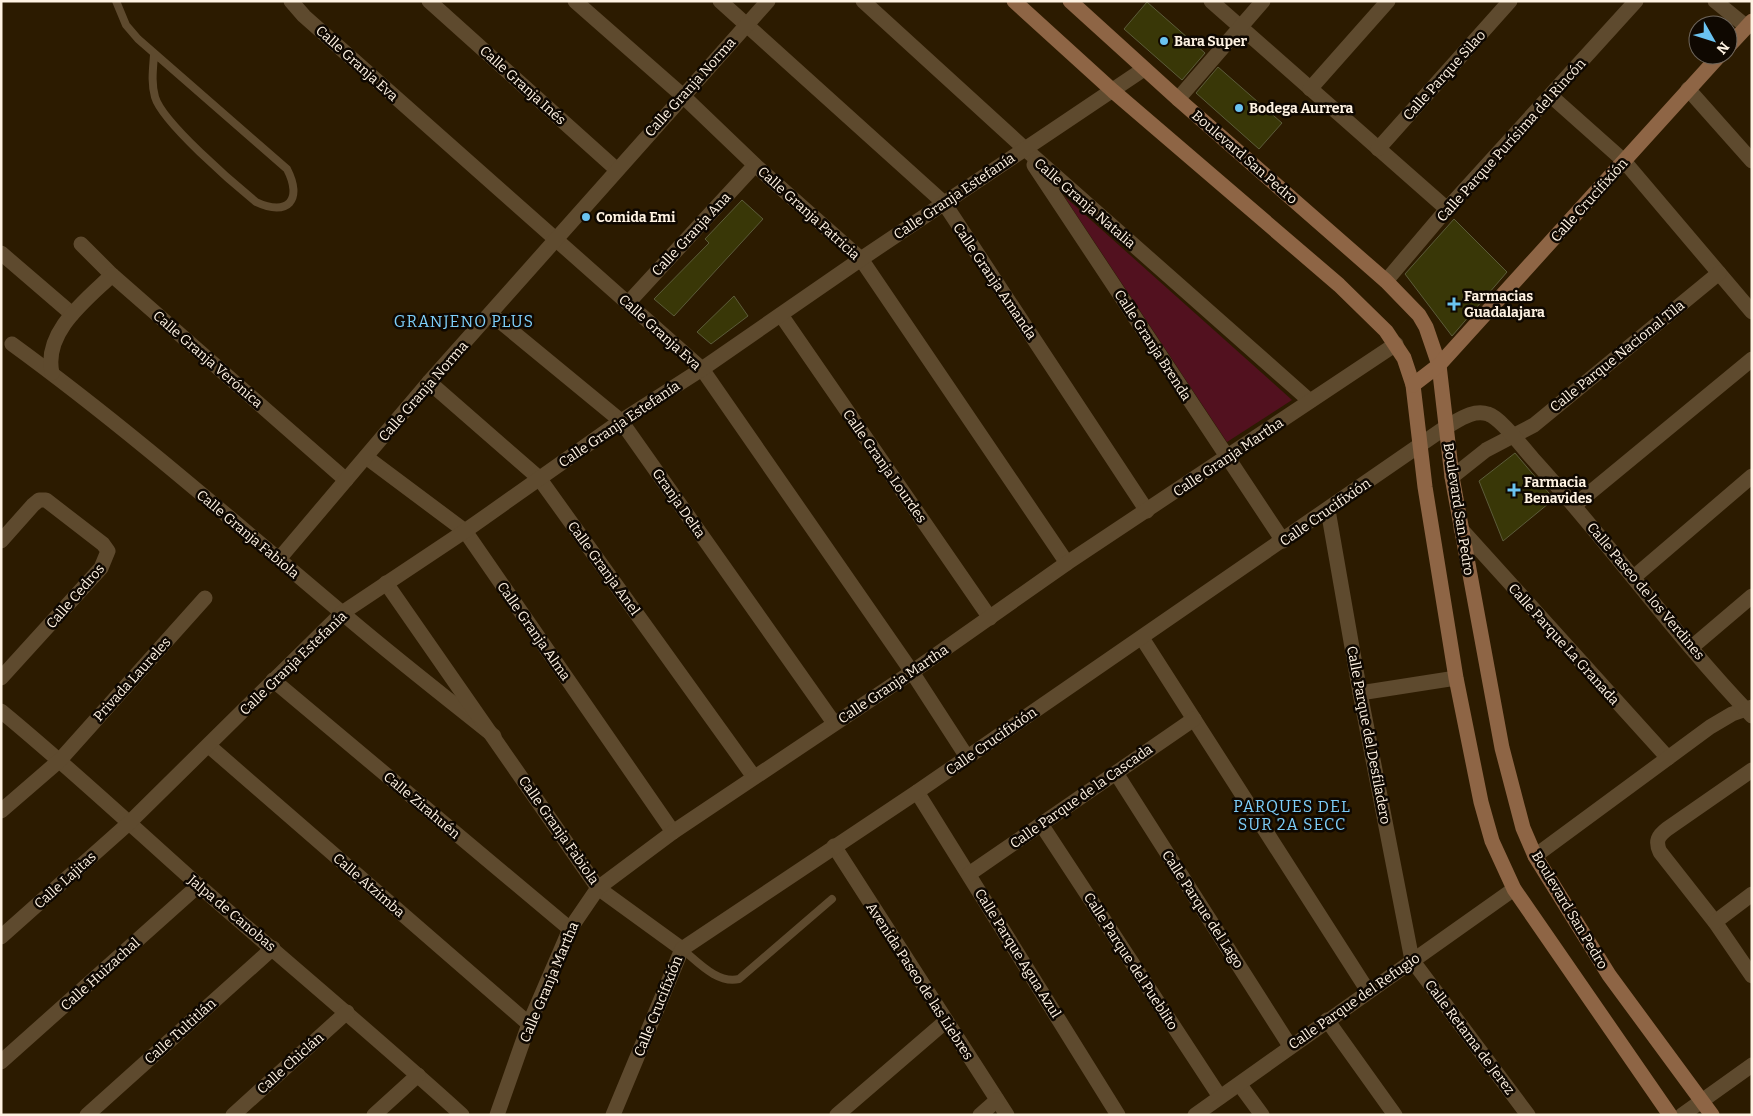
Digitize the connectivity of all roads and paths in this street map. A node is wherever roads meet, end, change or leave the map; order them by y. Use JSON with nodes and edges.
{"nodes":[{"id":1,"x":116,"y":1,"type":"edge"},
{"id":2,"x":429,"y":1,"type":"edge"},
{"id":3,"x":575,"y":1,"type":"edge"},
{"id":4,"x":720,"y":1,"type":"edge"},
{"id":5,"x":768,"y":1,"type":"edge"},
{"id":6,"x":863,"y":1,"type":"edge"},
{"id":7,"x":1014,"y":1,"type":"edge"},
{"id":8,"x":1070,"y":1,"type":"edge"},
{"id":9,"x":1211,"y":1,"type":"edge"},
{"id":10,"x":1263,"y":1,"type":"edge"},
{"id":11,"x":1388,"y":1,"type":"edge"},
{"id":12,"x":1510,"y":1,"type":"edge"},
{"id":13,"x":1636,"y":1,"type":"edge"},
{"id":14,"x":1715,"y":1,"type":"edge"},
{"id":15,"x":296,"y":2,"type":"edge"},
{"id":16,"x":1749,"y":24,"type":"edge"},
{"id":17,"x":747,"y":25,"type":"junction"},
{"id":18,"x":1240,"y":27,"type":"junction"},
{"id":19,"x":1738,"y":36,"type":"edge"},
{"id":20,"x":154,"y":55,"type":"junction"},
{"id":21,"x":1711,"y":65,"type":"edge"},
{"id":22,"x":1144,"y":69,"type":"junction"},
{"id":23,"x":1310,"y":89,"type":"junction"},
{"id":24,"x":1688,"y":90,"type":"junction"},
{"id":25,"x":1113,"y":91,"type":"junction"},
{"id":26,"x":683,"y":96,"type":"junction"},
{"id":27,"x":1551,"y":96,"type":"junction"},
{"id":28,"x":1178,"y":99,"type":"junction"},
{"id":29,"x":1024,"y":148,"type":"junction"},
{"id":30,"x":1378,"y":149,"type":"junction"},
{"id":31,"x":1751,"y":158,"type":"edge"},
{"id":32,"x":1624,"y":162,"type":"junction"},
{"id":33,"x":755,"y":165,"type":"junction"},
{"id":34,"x":616,"y":170,"type":"junction"},
{"id":35,"x":944,"y":203,"type":"junction"},
{"id":36,"x":1447,"y":209,"type":"junction"},
{"id":37,"x":555,"y":239,"type":"junction"},
{"id":38,"x":81,"y":244,"type":"dead end"},
{"id":39,"x":1,"y":253,"type":"edge"},
{"id":40,"x":861,"y":259,"type":"junction"},
{"id":41,"x":1719,"y":273,"type":"junction"},
{"id":42,"x":112,"y":276,"type":"junction"},
{"id":43,"x":1386,"y":281,"type":"junction"},
{"id":44,"x":628,"y":303,"type":"junction"},
{"id":45,"x":1752,"y":312,"type":"edge"},
{"id":46,"x":72,"y":314,"type":"junction"},
{"id":47,"x":491,"y":314,"type":"junction"},
{"id":48,"x":781,"y":314,"type":"junction"},
{"id":49,"x":12,"y":344,"type":"dead end"},
{"id":50,"x":1396,"y":344,"type":"junction"},
{"id":51,"x":1752,"y":359,"type":"edge"},
{"id":52,"x":1439,"y":365,"type":"junction"},
{"id":53,"x":702,"y":369,"type":"junction"},
{"id":54,"x":52,"y":372,"type":"junction"},
{"id":55,"x":428,"y":382,"type":"junction"},
{"id":56,"x":1413,"y":385,"type":"junction"},
{"id":57,"x":1310,"y":400,"type":"junction"},
{"id":58,"x":621,"y":421,"type":"junction"},
{"id":59,"x":1446,"y":427,"type":"junction"},
{"id":60,"x":1514,"y":437,"type":"junction"},
{"id":61,"x":1419,"y":447,"type":"junction"},
{"id":62,"x":366,"y":457,"type":"junction"},
{"id":63,"x":1228,"y":458,"type":"junction"},
{"id":64,"x":1752,"y":476,"type":"edge"},
{"id":65,"x":1452,"y":477,"type":"junction"},
{"id":66,"x":539,"y":478,"type":"junction"},
{"id":67,"x":346,"y":480,"type":"junction"},
{"id":68,"x":1575,"y":505,"type":"junction"},
{"id":69,"x":1328,"y":510,"type":"junction"},
{"id":70,"x":1147,"y":511,"type":"junction"},
{"id":71,"x":1461,"y":529,"type":"junction"},
{"id":72,"x":464,"y":531,"type":"junction"},
{"id":73,"x":1,"y":541,"type":"edge"},
{"id":74,"x":1283,"y":541,"type":"junction"},
{"id":75,"x":279,"y":559,"type":"junction"},
{"id":76,"x":1068,"y":563,"type":"junction"},
{"id":77,"x":1634,"y":577,"type":"junction"},
{"id":78,"x":386,"y":583,"type":"junction"},
{"id":79,"x":1752,"y":596,"type":"edge"},
{"id":80,"x":205,"y":598,"type":"dead end"},
{"id":81,"x":342,"y":613,"type":"junction"},
{"id":82,"x":990,"y":618,"type":"junction"},
{"id":83,"x":1142,"y":638,"type":"junction"},
{"id":84,"x":1692,"y":647,"type":"junction"},
{"id":85,"x":912,"y":672,"type":"junction"},
{"id":86,"x":1,"y":678,"type":"edge"},
{"id":87,"x":1456,"y":678,"type":"junction"},
{"id":88,"x":273,"y":680,"type":"junction"},
{"id":89,"x":1360,"y":693,"type":"junction"},
{"id":90,"x":1,"y":711,"type":"edge"},
{"id":91,"x":1750,"y":711,"type":"edge"},
{"id":92,"x":1194,"y":719,"type":"junction"},
{"id":93,"x":834,"y":723,"type":"junction"},
{"id":94,"x":494,"y":736,"type":"junction"},
{"id":95,"x":208,"y":746,"type":"junction"},
{"id":96,"x":968,"y":757,"type":"junction"},
{"id":97,"x":1668,"y":758,"type":"junction"},
{"id":98,"x":60,"y":760,"type":"junction"},
{"id":99,"x":1752,"y":770,"type":"edge"},
{"id":100,"x":1116,"y":773,"type":"junction"},
{"id":101,"x":754,"y":777,"type":"junction"},
{"id":102,"x":917,"y":792,"type":"junction"},
{"id":103,"x":1,"y":812,"type":"edge"},
{"id":104,"x":129,"y":823,"type":"junction"},
{"id":105,"x":1041,"y":824,"type":"junction"},
{"id":106,"x":673,"y":832,"type":"junction"},
{"id":107,"x":834,"y":846,"type":"junction"},
{"id":108,"x":1535,"y":856,"type":"junction"},
{"id":109,"x":969,"y":874,"type":"junction"},
{"id":110,"x":199,"y":885,"type":"junction"},
{"id":111,"x":598,"y":888,"type":"junction"},
{"id":112,"x":1514,"y":889,"type":"junction"},
{"id":113,"x":1752,"y":894,"type":"edge"},
{"id":114,"x":832,"y":899,"type":"dead end"},
{"id":115,"x":1715,"y":922,"type":"junction"},
{"id":116,"x":570,"y":929,"type":"junction"},
{"id":117,"x":1,"y":936,"type":"edge"},
{"id":118,"x":273,"y":948,"type":"junction"},
{"id":119,"x":682,"y":949,"type":"junction"},
{"id":120,"x":1412,"y":960,"type":"junction"},
{"id":121,"x":1752,"y":976,"type":"edge"},
{"id":122,"x":1368,"y":991,"type":"junction"},
{"id":123,"x":347,"y":1012,"type":"junction"},
{"id":124,"x":1327,"y":1020,"type":"junction"},
{"id":125,"x":946,"y":1021,"type":"junction"},
{"id":126,"x":529,"y":1024,"type":"junction"},
{"id":127,"x":1290,"y":1046,"type":"junction"},
{"id":128,"x":1,"y":1062,"type":"edge"},
{"id":129,"x":1752,"y":1065,"type":"edge"},
{"id":130,"x":418,"y":1075,"type":"junction"},
{"id":131,"x":1240,"y":1085,"type":"junction"},
{"id":132,"x":1220,"y":1098,"type":"junction"},
{"id":133,"x":997,"y":1100,"type":"junction"},
{"id":134,"x":1701,"y":1100,"type":"junction"},
{"id":135,"x":87,"y":1115,"type":"edge"},
{"id":136,"x":233,"y":1115,"type":"edge"},
{"id":137,"x":374,"y":1115,"type":"edge"},
{"id":138,"x":462,"y":1115,"type":"edge"},
{"id":139,"x":497,"y":1115,"type":"edge"},
{"id":140,"x":614,"y":1115,"type":"edge"},
{"id":141,"x":837,"y":1115,"type":"edge"},
{"id":142,"x":980,"y":1115,"type":"edge"},
{"id":143,"x":1007,"y":1115,"type":"edge"},
{"id":144,"x":1118,"y":1115,"type":"edge"},
{"id":145,"x":1195,"y":1115,"type":"edge"},
{"id":146,"x":1262,"y":1115,"type":"edge"},
{"id":147,"x":1395,"y":1115,"type":"edge"},
{"id":148,"x":1528,"y":1115,"type":"edge"},
{"id":149,"x":1670,"y":1115,"type":"edge"},
{"id":150,"x":1682,"y":1115,"type":"edge"},
{"id":151,"x":1712,"y":1115,"type":"edge"}],
"edges":[{"from":1,"to":20,"type":"lane"},
{"from":2,"to":34,"type":"street","name":"Calle Granja Inés"},
{"from":3,"to":26,"type":"street","name":"Calle Granja Patricia"},
{"from":4,"to":17,"type":"street","name":"Calle Granja Amanda"},
{"from":5,"to":17,"type":"street","name":"Calle Granja Norma"},
{"from":6,"to":29,"type":"street","name":"Calle Granja Natalia"},
{"from":7,"to":25,"type":"street"},
{"from":8,"to":22,"type":"street","name":"Boulevard San Pedro"},
{"from":9,"to":18,"type":"street"},
{"from":10,"to":18,"type":"street"},
{"from":11,"to":23,"type":"street"},
{"from":12,"to":30,"type":"street","name":"Calle Parque Silao"},
{"from":13,"to":27,"type":"street","name":"Calle Parque Purísima del Rincón"},
{"from":14,"to":16,"type":"street"},
{"from":15,"to":37,"type":"street","name":"Calle Granja Eva"},
{"from":16,"to":19,"type":"street"},
{"from":17,"to":26,"type":"street","name":"Calle Granja Norma"},
{"from":17,"to":35,"type":"street","name":"Calle Granja Amanda"},
{"from":18,"to":23,"type":"street"},
{"from":18,"to":28,"type":"street"},
{"from":20,"to":20,"type":"lane"},
{"from":21,"to":24,"type":"street","name":"Calle Crucifixión"},
{"from":22,"to":25,"type":"street","name":"Calle Granja Estefanía"},
{"from":22,"to":28,"type":"street","name":"Boulevard San Pedro"},
{"from":23,"to":30,"type":"street"},
{"from":24,"to":31,"type":"street"},
{"from":24,"to":32,"type":"street","name":"Calle Crucifixión"},
{"from":25,"to":29,"type":"street","name":"Calle Granja Estefanía"},
{"from":25,"to":50,"type":"street"},
{"from":26,"to":33,"type":"street","name":"Calle Granja Patricia"},
{"from":26,"to":34,"type":"street","name":"Calle Granja Norma"},
{"from":27,"to":32,"type":"street"},
{"from":27,"to":36,"type":"street","name":"Calle Parque Purísima del Rincón"},
{"from":28,"to":43,"type":"street","name":"Boulevard San Pedro"},
{"from":29,"to":35,"type":"street","name":"Calle Granja Estefanía"},
{"from":29,"to":57,"type":"street","name":"Calle Granja Natalia"},
{"from":29,"to":63,"type":"street","name":"Calle Granja Brenda"},
{"from":30,"to":36,"type":"street"},
{"from":32,"to":41,"type":"street"},
{"from":32,"to":52,"type":"street","name":"Calle Crucifixión"},
{"from":33,"to":40,"type":"street","name":"Calle Granja Patricia"},
{"from":33,"to":44,"type":"street","name":"Calle Granja Ana"},
{"from":34,"to":37,"type":"street","name":"Calle Granja Norma"},
{"from":35,"to":40,"type":"street","name":"Calle Granja Estefanía"},
{"from":35,"to":70,"type":"street","name":"Calle Granja Amanda"},
{"from":36,"to":43,"type":"street","name":"Calle Parque Purísima del Rincón"},
{"from":37,"to":44,"type":"street","name":"Calle Granja Eva"},
{"from":37,"to":47,"type":"street","name":"Calle Granja Norma"},
{"from":38,"to":42,"type":"street","name":"Calle Granja Verónica"},
{"from":39,"to":46,"type":"street"},
{"from":40,"to":48,"type":"street","name":"Calle Granja Estefanía"},
{"from":40,"to":76,"type":"street","name":"Calle Granja Patricia"},
{"from":41,"to":45,"type":"street"},
{"from":41,"to":60,"type":"street","name":"Calle Parque Nacional Tila"},
{"from":42,"to":46,"type":"street"},
{"from":42,"to":67,"type":"street","name":"Calle Granja Verónica"},
{"from":43,"to":52,"type":"street","name":"Boulevard San Pedro"},
{"from":44,"to":53,"type":"street","name":"Calle Granja Eva"},
{"from":46,"to":54,"type":"street"},
{"from":47,"to":55,"type":"street","name":"Calle Granja Norma"},
{"from":47,"to":58,"type":"street","name":"Granja Delta"},
{"from":48,"to":53,"type":"street","name":"Calle Granja Estefanía"},
{"from":48,"to":82,"type":"street","name":"Calle Granja Lourdes"},
{"from":49,"to":54,"type":"street","name":"Calle Granja Fabiola"},
{"from":50,"to":56,"type":"street"},
{"from":50,"to":57,"type":"street","name":"Calle Granja Martha"},
{"from":51,"to":68,"type":"street"},
{"from":52,"to":56,"type":"street","name":"Calle Crucifixión"},
{"from":52,"to":59,"type":"street","name":"Boulevard San Pedro"},
{"from":53,"to":58,"type":"street","name":"Calle Granja Estefanía"},
{"from":53,"to":85,"type":"street","name":"Calle Granja Eva"},
{"from":54,"to":75,"type":"street","name":"Calle Granja Fabiola"},
{"from":55,"to":62,"type":"street","name":"Calle Granja Norma"},
{"from":55,"to":66,"type":"street","name":"Calle Granja Anel"},
{"from":56,"to":61,"type":"street"},
{"from":57,"to":63,"type":"street","name":"Calle Granja Martha"},
{"from":58,"to":66,"type":"street","name":"Calle Granja Estefanía"},
{"from":58,"to":93,"type":"street","name":"Granja Delta"},
{"from":59,"to":60,"type":"street","name":"Calle Paseo de los Verdines"},
{"from":59,"to":61,"type":"street","name":"Calle Crucifixión"},
{"from":59,"to":65,"type":"street","name":"Boulevard San Pedro"},
{"from":60,"to":65,"type":"street","name":"Calle Parque Nacional Tila"},
{"from":60,"to":68,"type":"street","name":"Calle Paseo de los Verdines"},
{"from":61,"to":69,"type":"street","name":"Calle Crucifixión"},
{"from":61,"to":87,"type":"street"},
{"from":62,"to":67,"type":"street","name":"Calle Granja Norma"},
{"from":62,"to":72,"type":"street","name":"Calle Granja Alma"},
{"from":63,"to":70,"type":"street","name":"Calle Granja Martha"},
{"from":63,"to":74,"type":"street","name":"Calle Granja Brenda"},
{"from":64,"to":77,"type":"street"},
{"from":65,"to":71,"type":"street","name":"Boulevard San Pedro"},
{"from":66,"to":72,"type":"street","name":"Calle Granja Estefanía"},
{"from":66,"to":101,"type":"street","name":"Calle Granja Anel"},
{"from":67,"to":75,"type":"street","name":"Calle Granja Norma"},
{"from":68,"to":77,"type":"street","name":"Calle Paseo de los Verdines"},
{"from":69,"to":74,"type":"street","name":"Calle Crucifixión"},
{"from":69,"to":89,"type":"street","name":"Calle Parque del Desfiladero"},
{"from":70,"to":76,"type":"street","name":"Calle Granja Martha"},
{"from":71,"to":97,"type":"street","name":"Calle Parque La Granada"},
{"from":71,"to":108,"type":"street","name":"Boulevard San Pedro"},
{"from":72,"to":78,"type":"street","name":"Calle Granja Estefanía"},
{"from":72,"to":106,"type":"street","name":"Calle Granja Alma"},
{"from":73,"to":86,"type":"street","name":"Calle Cedros"},
{"from":74,"to":83,"type":"street","name":"Calle Crucifixión"},
{"from":75,"to":81,"type":"street","name":"Calle Granja Fabiola"},
{"from":76,"to":82,"type":"street","name":"Calle Granja Martha"},
{"from":77,"to":84,"type":"street","name":"Calle Paseo de los Verdines"},
{"from":78,"to":81,"type":"street","name":"Calle Granja Estefanía"},
{"from":78,"to":94,"type":"street","name":"Calle Granja Fabiola"},
{"from":79,"to":84,"type":"street"},
{"from":80,"to":98,"type":"street","name":"Privada Laureles"},
{"from":81,"to":88,"type":"street","name":"Calle Granja Estefanía"},
{"from":81,"to":94,"type":"street","name":"Calle Granja Fabiola"},
{"from":82,"to":85,"type":"street","name":"Calle Granja Martha"},
{"from":83,"to":92,"type":"street"},
{"from":83,"to":96,"type":"street","name":"Calle Crucifixión"},
{"from":84,"to":91,"type":"street","name":"Calle Paseo de los Verdines"},
{"from":85,"to":93,"type":"street","name":"Calle Granja Martha"},
{"from":85,"to":96,"type":"street","name":"Calle Granja Eva"},
{"from":87,"to":89,"type":"street"},
{"from":87,"to":112,"type":"street"},
{"from":88,"to":95,"type":"street","name":"Calle Granja Estefanía"},
{"from":88,"to":116,"type":"street","name":"Calle Zirahuén"},
{"from":89,"to":120,"type":"street","name":"Calle Parque del Desfiladero"},
{"from":90,"to":98,"type":"street","name":"Jalpa de Canobas"},
{"from":91,"to":97,"type":"street"},
{"from":92,"to":100,"type":"street","name":"Calle Parque de la Cascada"},
{"from":92,"to":122,"type":"street"},
{"from":93,"to":101,"type":"street","name":"Calle Granja Martha"},
{"from":94,"to":111,"type":"street","name":"Calle Granja Fabiola"},
{"from":95,"to":104,"type":"street","name":"Calle Granja Estefanía"},
{"from":95,"to":126,"type":"street","name":"Calle Atzimba"},
{"from":96,"to":102,"type":"street","name":"Calle Crucifixión"},
{"from":97,"to":108,"type":"street"},
{"from":98,"to":103,"type":"street","name":"Privada Laureles"},
{"from":98,"to":104,"type":"street","name":"Jalpa de Canobas"},
{"from":99,"to":115,"type":"street"},
{"from":100,"to":105,"type":"street","name":"Calle Parque de la Cascada"},
{"from":100,"to":127,"type":"street","name":"Calle Parque del Lago"},
{"from":101,"to":106,"type":"street","name":"Calle Granja Martha"},
{"from":102,"to":107,"type":"street","name":"Calle Crucifixión"},
{"from":102,"to":109,"type":"street","name":"Calle Parque Agua Azul"},
{"from":104,"to":110,"type":"street","name":"Jalpa de Canobas"},
{"from":104,"to":117,"type":"street","name":"Calle Lajitas"},
{"from":105,"to":109,"type":"street","name":"Calle Parque de la Cascada"},
{"from":105,"to":132,"type":"street","name":"Calle Parque del Pueblito"},
{"from":106,"to":111,"type":"street","name":"Calle Granja Martha"},
{"from":107,"to":119,"type":"street","name":"Calle Crucifixión"},
{"from":107,"to":125,"type":"street","name":"Avenida Paseo de las Liebres"},
{"from":108,"to":134,"type":"street","name":"Boulevard San Pedro"},
{"from":109,"to":144,"type":"street","name":"Calle Parque Agua Azul"},
{"from":110,"to":118,"type":"street","name":"Jalpa de Canobas"},
{"from":110,"to":128,"type":"street","name":"Calle Huizachal"},
{"from":111,"to":116,"type":"street","name":"Calle Granja Martha"},
{"from":111,"to":119,"type":"street","name":"Calle Granja Fabiola"},
{"from":112,"to":120,"type":"street","name":"Calle Parque del Refugio"},
{"from":112,"to":149,"type":"street"},
{"from":113,"to":115,"type":"street"},
{"from":114,"to":119,"type":"lane"},
{"from":115,"to":121,"type":"street"},
{"from":116,"to":126,"type":"street","name":"Calle Granja Martha"},
{"from":118,"to":123,"type":"street","name":"Jalpa de Canobas"},
{"from":118,"to":135,"type":"street","name":"Calle Tultitlán"},
{"from":119,"to":140,"type":"street","name":"Calle Crucifixión"},
{"from":120,"to":122,"type":"street","name":"Calle Parque del Refugio"},
{"from":120,"to":148,"type":"street","name":"Calle Retama de Jerez"},
{"from":122,"to":124,"type":"street","name":"Calle Parque del Refugio"},
{"from":123,"to":130,"type":"street","name":"Jalpa de Canobas"},
{"from":123,"to":136,"type":"street","name":"Calle Chiclán"},
{"from":124,"to":127,"type":"street","name":"Calle Parque del Refugio"},
{"from":124,"to":147,"type":"street"},
{"from":125,"to":133,"type":"street","name":"Avenida Paseo de las Liebres"},
{"from":125,"to":141,"type":"street"},
{"from":126,"to":139,"type":"street","name":"Calle Granja Martha"},
{"from":127,"to":131,"type":"street","name":"Calle Parque del Refugio"},
{"from":129,"to":134,"type":"street"},
{"from":130,"to":137,"type":"street"},
{"from":130,"to":138,"type":"street","name":"Jalpa de Canobas"},
{"from":131,"to":132,"type":"street","name":"Calle Parque del Refugio"},
{"from":131,"to":146,"type":"street"},
{"from":132,"to":145,"type":"street","name":"Calle Parque del Refugio"},
{"from":133,"to":142,"type":"street"},
{"from":133,"to":143,"type":"street","name":"Avenida Paseo de las Liebres"},
{"from":134,"to":150,"type":"street"},
{"from":134,"to":151,"type":"street","name":"Boulevard San Pedro"}]}
